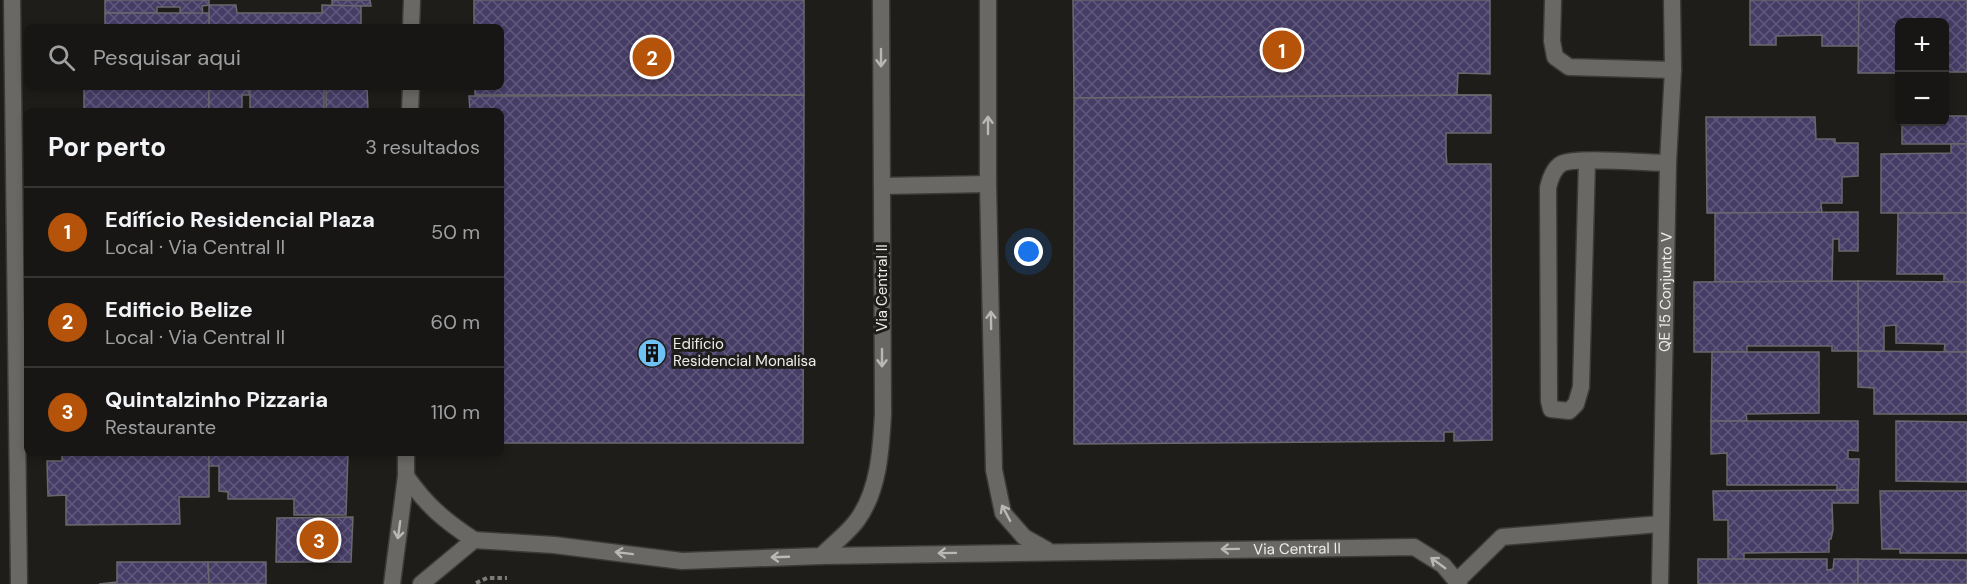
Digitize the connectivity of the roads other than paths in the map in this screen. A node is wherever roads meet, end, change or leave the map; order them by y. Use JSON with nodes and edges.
{"nodes":[{"id":1,"x":12,"y":0,"type":"edge"},
{"id":2,"x":412,"y":0,"type":"edge"},
{"id":3,"x":881,"y":0,"type":"edge"},
{"id":4,"x":988,"y":0,"type":"edge"},
{"id":5,"x":1553,"y":0,"type":"edge"},
{"id":6,"x":1672,"y":0,"type":"edge"},
{"id":7,"x":411,"y":24,"type":"edge"},
{"id":8,"x":1673,"y":70,"type":"junction"},
{"id":9,"x":411,"y":90,"type":"edge"},
{"id":10,"x":410,"y":108,"type":"edge"},
{"id":11,"x":1587,"y":161,"type":"junction"},
{"id":12,"x":1668,"y":163,"type":"junction"},
{"id":13,"x":988,"y":184,"type":"junction"},
{"id":14,"x":882,"y":186,"type":"junction"},
{"id":15,"x":406,"y":456,"type":"edge"},
{"id":16,"x":406,"y":476,"type":"junction"},
{"id":17,"x":1660,"y":525,"type":"junction"},
{"id":18,"x":474,"y":540,"type":"junction"},
{"id":19,"x":1048,"y":551,"type":"junction"},
{"id":20,"x":821,"y":556,"type":"junction"},
{"id":21,"x":1458,"y":583,"type":"edge"},
{"id":22,"x":19,"y":584,"type":"edge"},
{"id":23,"x":392,"y":584,"type":"edge"},
{"id":24,"x":421,"y":584,"type":"edge"},
{"id":25,"x":1660,"y":584,"type":"edge"}],
"edges":[{"from":1,"to":22,"type":"street"},
{"from":2,"to":7,"type":"street"},
{"from":3,"to":14,"type":"street","name":"Via Central II","one_way":true},
{"from":13,"to":4,"type":"street","one_way":true},
{"from":5,"to":8,"type":"street"},
{"from":6,"to":8,"type":"street","name":"QE 15 Conjunto V"},
{"from":8,"to":12,"type":"street","name":"QE 15 Conjunto V"},
{"from":9,"to":10,"type":"street"},
{"from":11,"to":11,"type":"street"},
{"from":11,"to":12,"type":"street"},
{"from":12,"to":17,"type":"street","name":"QE 15 Conjunto V"},
{"from":13,"to":14,"type":"street"},
{"from":19,"to":13,"type":"street","one_way":true},
{"from":14,"to":20,"type":"street","name":"Via Central II","one_way":true},
{"from":15,"to":16,"type":"street"},
{"from":16,"to":18,"type":"street"},
{"from":16,"to":23,"type":"street","one_way":true},
{"from":17,"to":21,"type":"street"},
{"from":17,"to":25,"type":"street","name":"QE 15 Conjunto V"},
{"from":20,"to":18,"type":"street","name":"Via Central II","one_way":true},
{"from":18,"to":24,"type":"street"},
{"from":19,"to":20,"type":"street","name":"Via Central II","one_way":true},
{"from":21,"to":19,"type":"street","name":"Via Central II","one_way":true}]}
